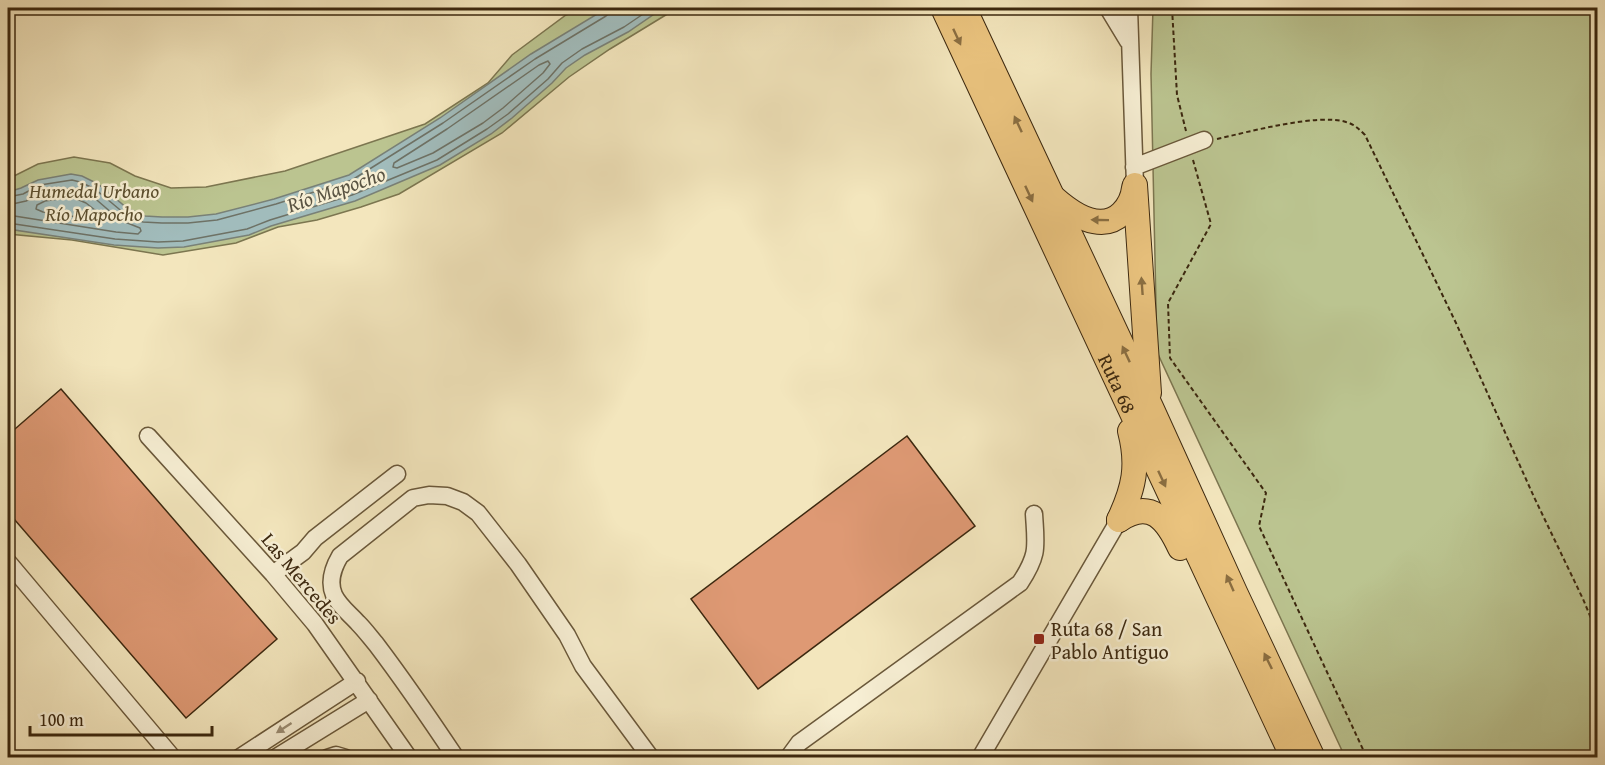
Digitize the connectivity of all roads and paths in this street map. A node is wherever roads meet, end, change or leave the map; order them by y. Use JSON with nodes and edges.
{"nodes":[{"id":1,"x":943,"y":8,"type":"edge"},
{"id":2,"x":964,"y":8,"type":"edge"},
{"id":3,"x":1108,"y":8,"type":"edge"},
{"id":4,"x":1129,"y":8,"type":"edge"},
{"id":5,"x":1172,"y":8,"type":"edge"},
{"id":6,"x":1129,"y":42,"type":"junction"},
{"id":7,"x":1197,"y":143,"type":"junction"},
{"id":8,"x":1134,"y":176,"type":"junction"},
{"id":9,"x":1052,"y":196,"type":"junction"},
{"id":10,"x":1120,"y":388,"type":"junction"},
{"id":11,"x":1151,"y":407,"type":"junction"},
{"id":12,"x":148,"y":436,"type":"dead end"},
{"id":13,"x":397,"y":474,"type":"dead end"},
{"id":14,"x":1034,"y":514,"type":"dead end"},
{"id":15,"x":1119,"y":520,"type":"junction"},
{"id":16,"x":8,"y":562,"type":"edge"},
{"id":17,"x":273,"y":574,"type":"junction"},
{"id":18,"x":1598,"y":634,"type":"edge"},
{"id":19,"x":357,"y":681,"type":"junction"},
{"id":20,"x":369,"y":700,"type":"junction"},
{"id":21,"x":1281,"y":710,"type":"junction"},
{"id":22,"x":173,"y":758,"type":"edge"},
{"id":23,"x":239,"y":758,"type":"edge"},
{"id":24,"x":275,"y":758,"type":"edge"},
{"id":25,"x":327,"y":758,"type":"edge"},
{"id":26,"x":346,"y":758,"type":"edge"},
{"id":27,"x":409,"y":758,"type":"edge"},
{"id":28,"x":456,"y":758,"type":"edge"},
{"id":29,"x":651,"y":758,"type":"edge"},
{"id":30,"x":788,"y":758,"type":"edge"},
{"id":31,"x":980,"y":758,"type":"edge"},
{"id":32,"x":1293,"y":758,"type":"edge"},
{"id":33,"x":1313,"y":758,"type":"edge"},
{"id":34,"x":1328,"y":758,"type":"edge"},
{"id":35,"x":1367,"y":758,"type":"edge"}],
"edges":[{"from":1,"to":10,"type":"highway","name":"Ruta 68","one_way":true},
{"from":9,"to":2,"type":"highway","name":"Ruta 68","one_way":true},
{"from":3,"to":6,"type":"street"},
{"from":4,"to":6,"type":"street"},
{"from":5,"to":7,"type":"path"},
{"from":6,"to":8,"type":"street"},
{"from":7,"to":8,"type":"street"},
{"from":7,"to":18,"type":"path"},
{"from":7,"to":35,"type":"path"},
{"from":8,"to":9,"type":"highway","one_way":true},
{"from":11,"to":8,"type":"highway","one_way":true},
{"from":11,"to":9,"type":"highway","name":"Ruta 68","one_way":true},
{"from":10,"to":15,"type":"highway"},
{"from":10,"to":21,"type":"highway","name":"Ruta 68","one_way":true},
{"from":21,"to":11,"type":"highway","name":"Ruta 68","one_way":true},
{"from":12,"to":17,"type":"street","name":"Las Mercedes"},
{"from":13,"to":17,"type":"street"},
{"from":14,"to":30,"type":"street"},
{"from":15,"to":21,"type":"highway"},
{"from":15,"to":31,"type":"street"},
{"from":16,"to":22,"type":"street"},
{"from":17,"to":19,"type":"street","name":"Las Mercedes"},
{"from":19,"to":20,"type":"street","name":"Las Mercedes"},
{"from":19,"to":23,"type":"street","one_way":true},
{"from":20,"to":24,"type":"street"},
{"from":20,"to":27,"type":"street","name":"Las Mercedes"},
{"from":21,"to":32,"type":"highway","name":"Ruta 68"},
{"from":21,"to":33,"type":"highway","name":"Ruta 68"},
{"from":21,"to":34,"type":"highway"},
{"from":25,"to":26,"type":"street"},
{"from":28,"to":29,"type":"street"}]}
